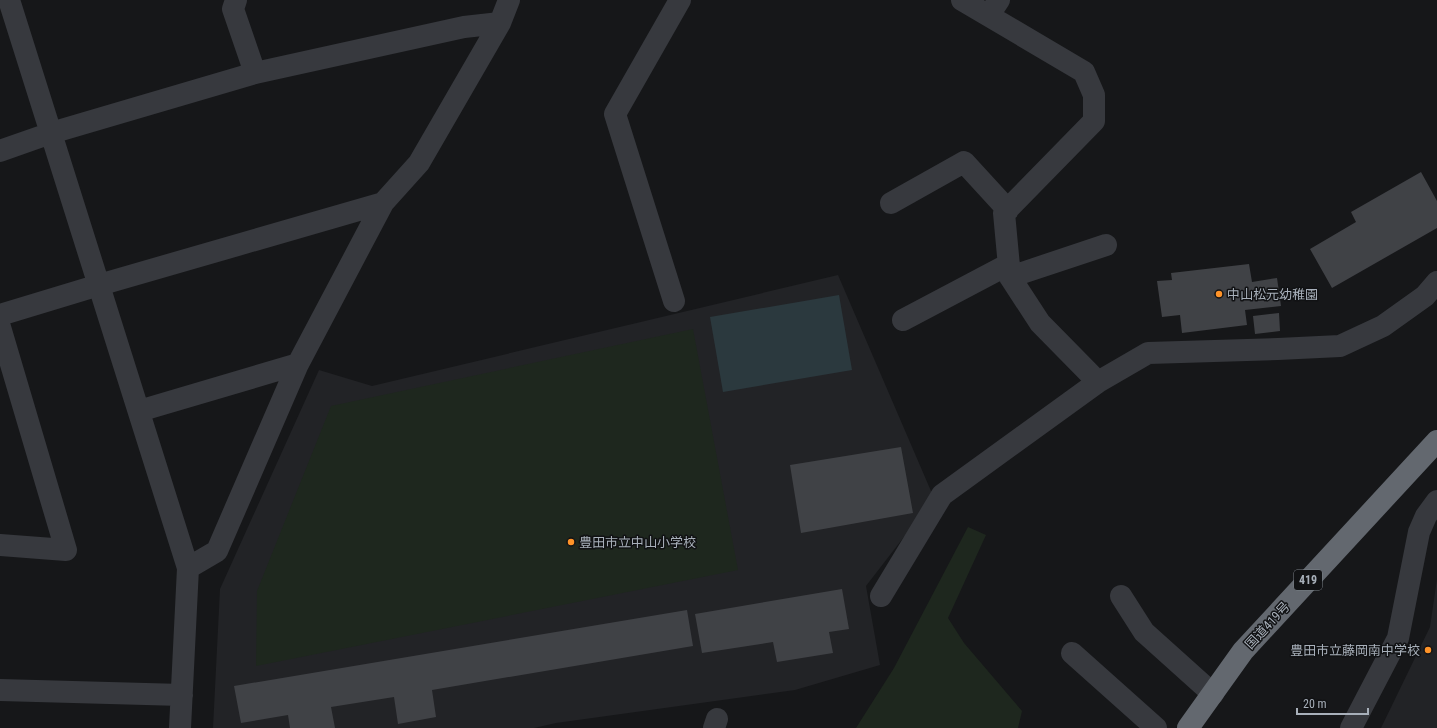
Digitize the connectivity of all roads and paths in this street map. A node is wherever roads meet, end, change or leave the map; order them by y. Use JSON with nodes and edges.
{"nodes":[{"id":1,"x":9,"y":0,"type":"edge"},
{"id":2,"x":236,"y":0,"type":"edge"},
{"id":3,"x":509,"y":0,"type":"edge"},
{"id":4,"x":680,"y":0,"type":"edge"},
{"id":5,"x":962,"y":0,"type":"edge"},
{"id":6,"x":994,"y":7,"type":"edge"},
{"id":7,"x":500,"y":23,"type":"junction"},
{"id":8,"x":255,"y":73,"type":"junction"},
{"id":9,"x":51,"y":133,"type":"junction"},
{"id":10,"x":0,"y":151,"type":"edge"},
{"id":11,"x":383,"y":203,"type":"junction"},
{"id":12,"x":891,"y":203,"type":"dead end"},
{"id":13,"x":1008,"y":210,"type":"junction"},
{"id":14,"x":1106,"y":245,"type":"dead end"},
{"id":15,"x":1009,"y":270,"type":"junction"},
{"id":16,"x":1437,"y":282,"type":"edge"},
{"id":17,"x":99,"y":285,"type":"junction"},
{"id":18,"x":674,"y":301,"type":"dead end"},
{"id":19,"x":0,"y":315,"type":"edge"},
{"id":20,"x":903,"y":320,"type":"dead end"},
{"id":21,"x":0,"y":327,"type":"edge"},
{"id":22,"x":298,"y":364,"type":"junction"},
{"id":23,"x":1098,"y":382,"type":"junction"},
{"id":24,"x":139,"y":411,"type":"junction"},
{"id":25,"x":1437,"y":441,"type":"edge"},
{"id":26,"x":1437,"y":501,"type":"edge"},
{"id":27,"x":0,"y":545,"type":"edge"},
{"id":28,"x":188,"y":568,"type":"junction"},
{"id":29,"x":881,"y":596,"type":"dead end"},
{"id":30,"x":1121,"y":596,"type":"dead end"},
{"id":31,"x":1072,"y":653,"type":"dead end"},
{"id":32,"x":0,"y":690,"type":"edge"},
{"id":33,"x":1212,"y":694,"type":"junction"},
{"id":34,"x":182,"y":695,"type":"junction"},
{"id":35,"x":180,"y":728,"type":"edge"},
{"id":36,"x":1156,"y":728,"type":"edge"},
{"id":37,"x":1188,"y":728,"type":"edge"},
{"id":38,"x":1351,"y":728,"type":"edge"}],
"edges":[{"from":1,"to":9,"type":"street"},
{"from":2,"to":8,"type":"street"},
{"from":3,"to":7,"type":"street"},
{"from":4,"to":18,"type":"street"},
{"from":5,"to":6,"type":"street"},
{"from":6,"to":13,"type":"street"},
{"from":7,"to":8,"type":"street"},
{"from":7,"to":11,"type":"street"},
{"from":8,"to":9,"type":"street"},
{"from":9,"to":10,"type":"street"},
{"from":9,"to":17,"type":"street"},
{"from":11,"to":17,"type":"street"},
{"from":11,"to":22,"type":"street"},
{"from":12,"to":13,"type":"street"},
{"from":13,"to":15,"type":"street"},
{"from":14,"to":15,"type":"street"},
{"from":15,"to":20,"type":"street"},
{"from":15,"to":23,"type":"street"},
{"from":16,"to":23,"type":"street"},
{"from":17,"to":19,"type":"street"},
{"from":17,"to":24,"type":"street"},
{"from":21,"to":27,"type":"street"},
{"from":22,"to":24,"type":"street"},
{"from":22,"to":28,"type":"street"},
{"from":23,"to":29,"type":"street"},
{"from":24,"to":28,"type":"street"},
{"from":25,"to":33,"type":"highway","name":"国道419号","number":"419"},
{"from":26,"to":38,"type":"street"},
{"from":28,"to":34,"type":"street"},
{"from":30,"to":33,"type":"street"},
{"from":31,"to":36,"type":"street"},
{"from":32,"to":34,"type":"street"},
{"from":33,"to":37,"type":"highway","name":"国道419号","number":"419"},
{"from":34,"to":35,"type":"street"}]}
